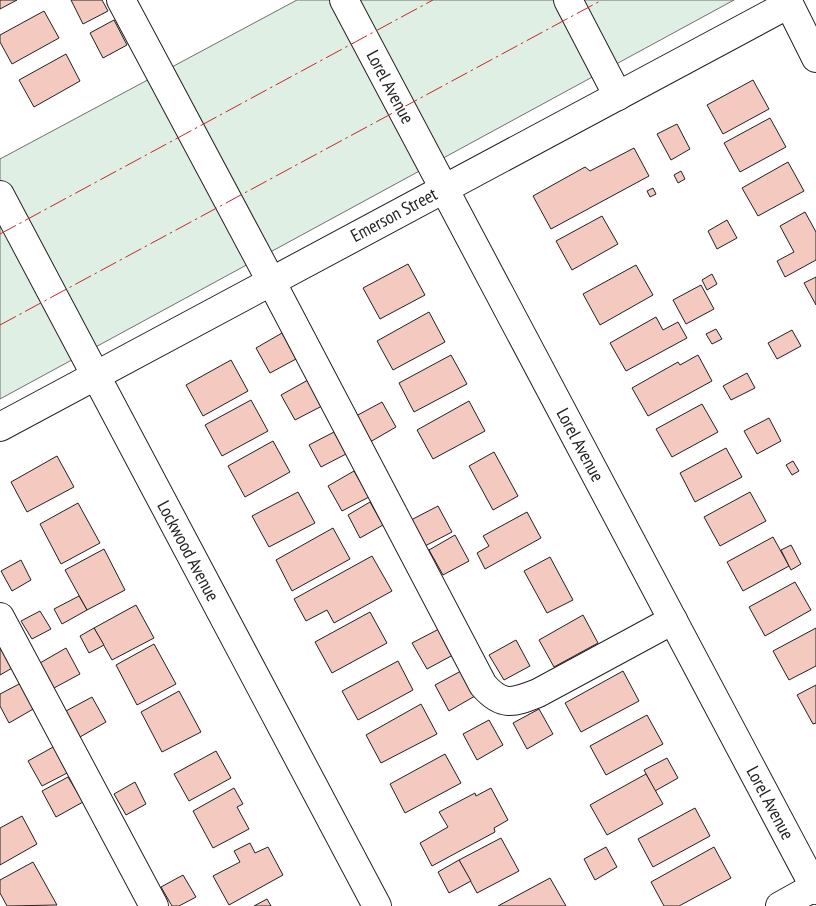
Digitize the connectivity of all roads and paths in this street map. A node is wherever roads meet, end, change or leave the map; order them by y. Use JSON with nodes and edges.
{"nodes":[{"id":1,"x":120,"y":0,"type":"edge"},
{"id":2,"x":344,"y":0,"type":"edge"},
{"id":3,"x":568,"y":0,"type":"edge"},
{"id":4,"x":788,"y":2,"type":"edge"},
{"id":5,"x":816,"y":58,"type":"edge"},
{"id":6,"x":618,"y":96,"type":"junction"},
{"id":7,"x":444,"y":189,"type":"junction"},
{"id":8,"x":0,"y":195,"type":"edge"},
{"id":9,"x":271,"y":281,"type":"junction"},
{"id":10,"x":96,"y":376,"type":"junction"},
{"id":11,"x":0,"y":427,"type":"edge"},
{"id":12,"x":0,"y":616,"type":"edge"},
{"id":13,"x":673,"y":620,"type":"junction"},
{"id":14,"x":816,"y":888,"type":"edge"},
{"id":15,"x":154,"y":906,"type":"edge"},
{"id":16,"x":377,"y":906,"type":"edge"},
{"id":17,"x":780,"y":906,"type":"edge"}],
"edges":[{"from":1,"to":9,"type":"street"},
{"from":2,"to":7,"type":"street","name":"Lorel Avenue"},
{"from":3,"to":6,"type":"street"},
{"from":4,"to":5,"type":"street"},
{"from":4,"to":6,"type":"street","name":"Emerson Street"},
{"from":6,"to":7,"type":"street","name":"Emerson Street"},
{"from":7,"to":9,"type":"street","name":"Emerson Street"},
{"from":7,"to":13,"type":"street","name":"Lorel Avenue"},
{"from":8,"to":10,"type":"street","name":"Lockwood Avenue"},
{"from":9,"to":10,"type":"street","name":"Emerson Street"},
{"from":9,"to":13,"type":"street"},
{"from":10,"to":11,"type":"street","name":"Emerson Street"},
{"from":10,"to":16,"type":"street","name":"Lockwood Avenue"},
{"from":12,"to":15,"type":"street"},
{"from":13,"to":14,"type":"street","name":"Lorel Avenue"},
{"from":14,"to":17,"type":"street"}]}
